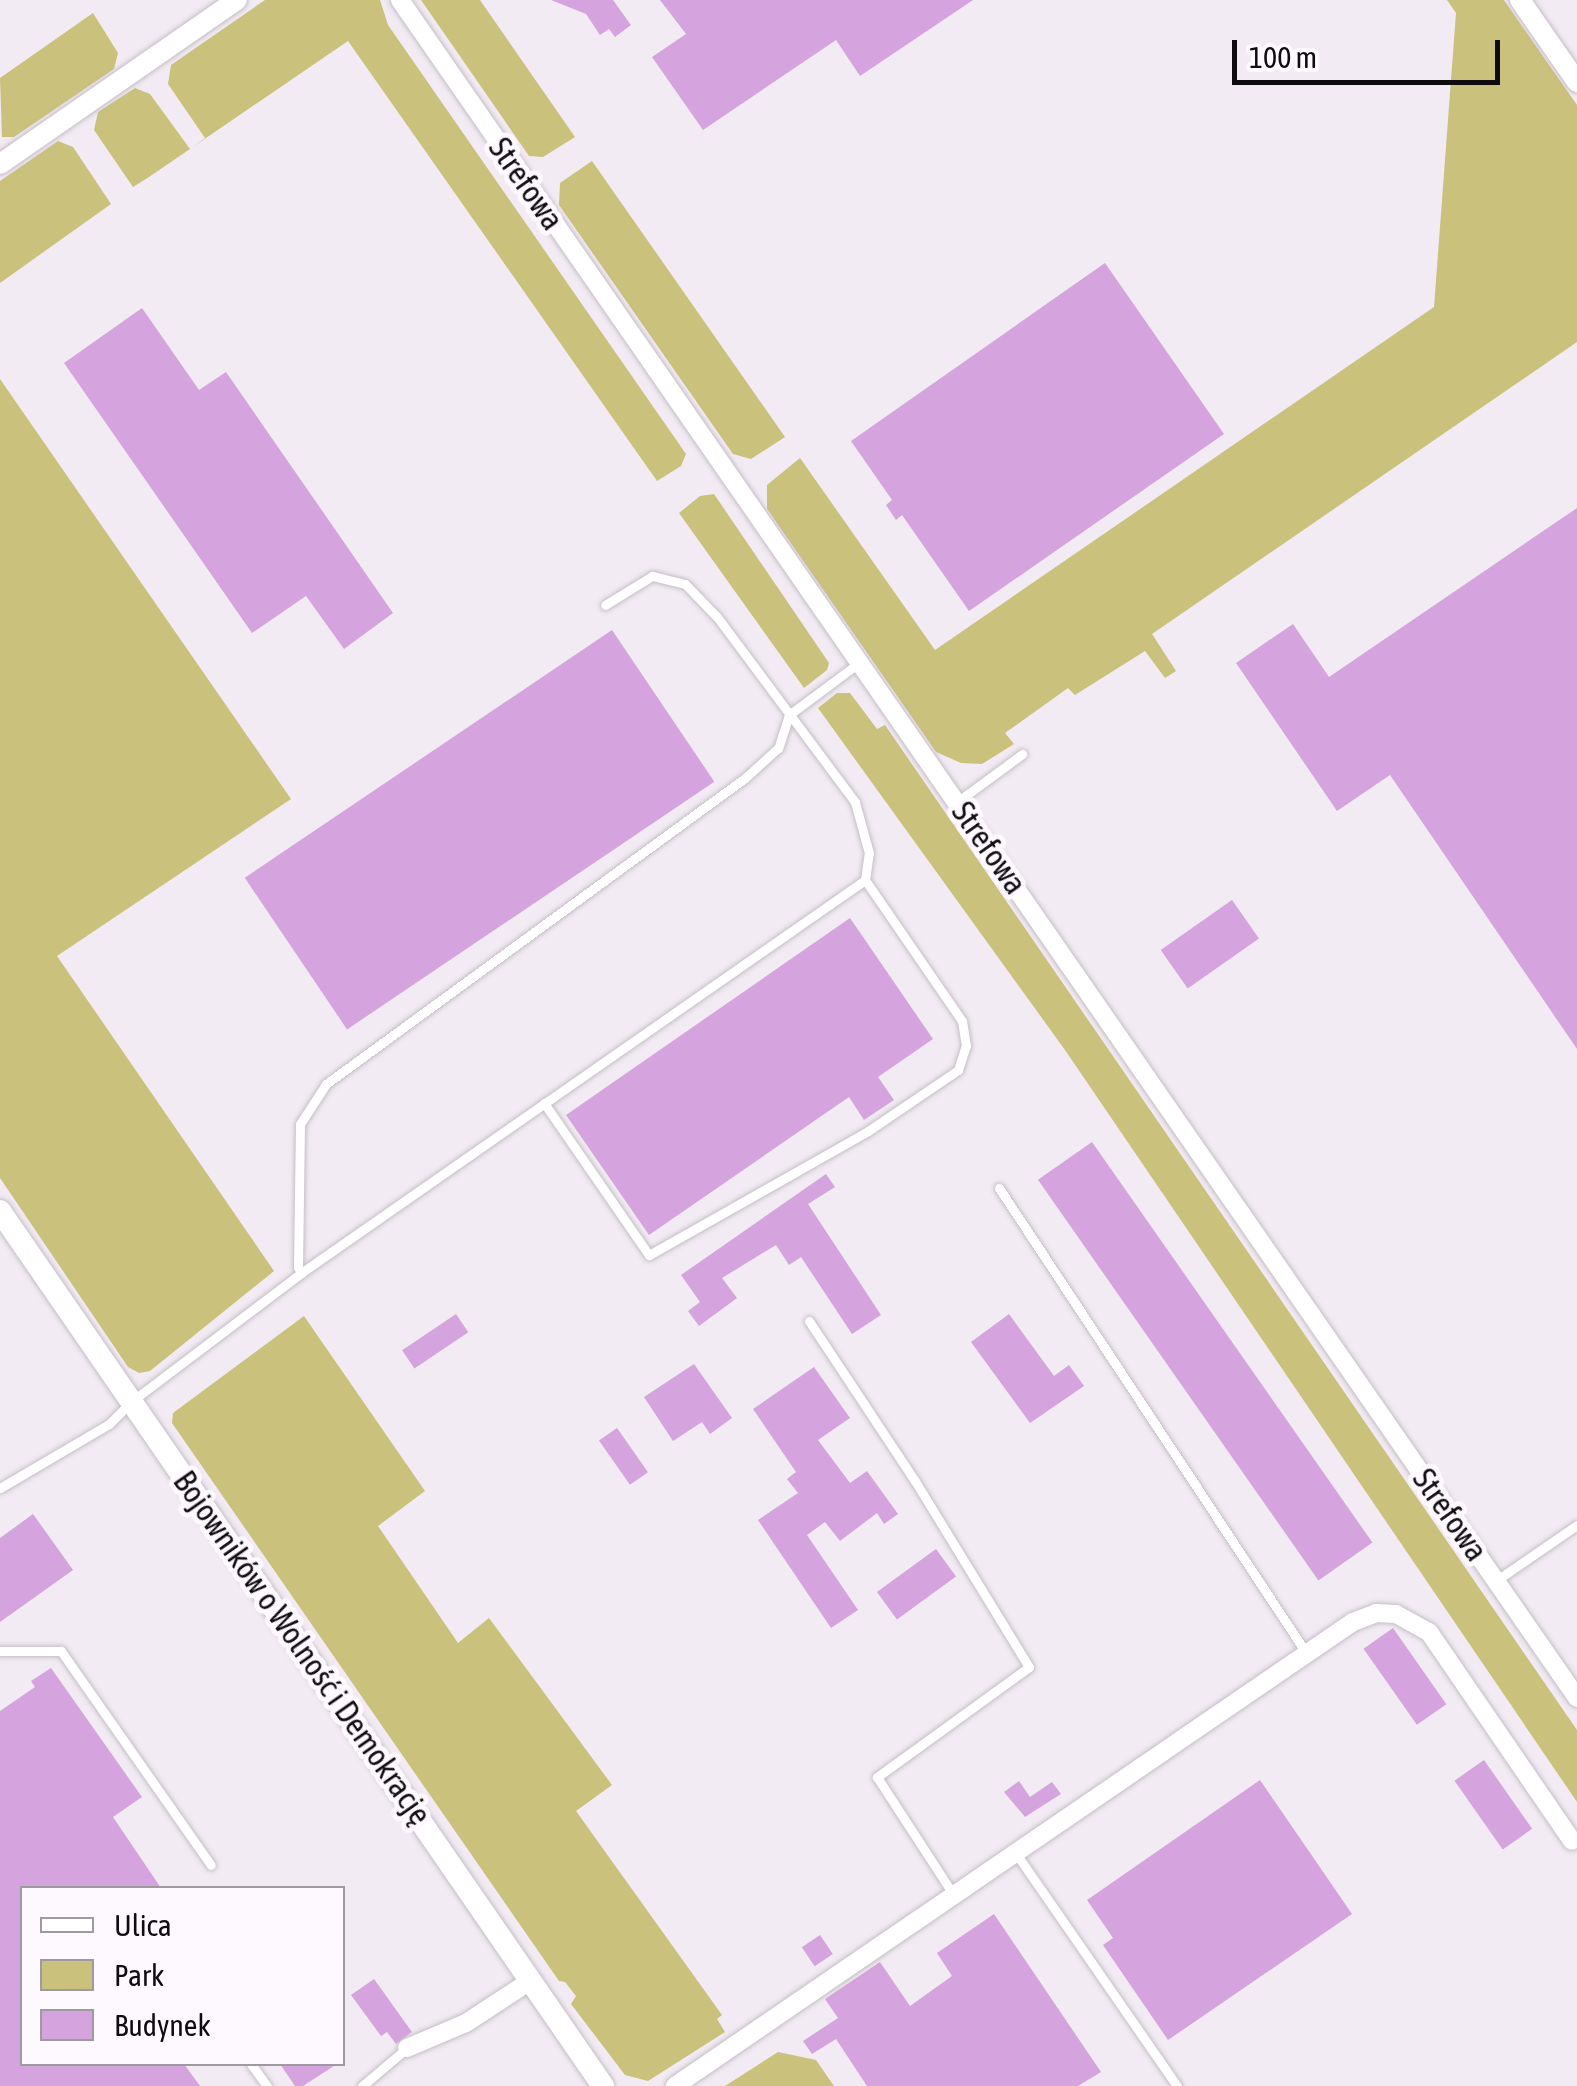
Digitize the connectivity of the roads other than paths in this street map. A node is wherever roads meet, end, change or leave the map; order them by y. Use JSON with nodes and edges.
{"nodes":[{"id":1,"x":237,"y":0,"type":"edge"},
{"id":2,"x":400,"y":0,"type":"edge"},
{"id":3,"x":1520,"y":0,"type":"edge"},
{"id":4,"x":1577,"y":82,"type":"edge"},
{"id":5,"x":0,"y":164,"type":"edge"},
{"id":6,"x":605,"y":605,"type":"dead end"},
{"id":7,"x":860,"y":662,"type":"junction"},
{"id":8,"x":789,"y":715,"type":"junction"},
{"id":9,"x":1022,"y":754,"type":"dead end"},
{"id":10,"x":957,"y":802,"type":"junction"},
{"id":11,"x":864,"y":880,"type":"junction"},
{"id":12,"x":544,"y":1104,"type":"junction"},
{"id":13,"x":998,"y":1188,"type":"dead end"},
{"id":14,"x":0,"y":1211,"type":"edge"},
{"id":15,"x":302,"y":1272,"type":"junction"},
{"id":16,"x":809,"y":1322,"type":"dead end"},
{"id":17,"x":132,"y":1401,"type":"junction"},
{"id":18,"x":0,"y":1488,"type":"edge"},
{"id":19,"x":1577,"y":1525,"type":"edge"},
{"id":20,"x":1496,"y":1581,"type":"junction"},
{"id":21,"x":0,"y":1651,"type":"edge"},
{"id":22,"x":1307,"y":1654,"type":"junction"},
{"id":23,"x":1577,"y":1698,"type":"edge"},
{"id":24,"x":1572,"y":1841,"type":"dead end"},
{"id":25,"x":1015,"y":1852,"type":"junction"},
{"id":26,"x":211,"y":1865,"type":"dead end"},
{"id":27,"x":953,"y":1894,"type":"junction"},
{"id":28,"x":530,"y":1981,"type":"junction"},
{"id":29,"x":407,"y":2048,"type":"joint"},
{"id":30,"x":362,"y":2086,"type":"edge"},
{"id":31,"x":603,"y":2086,"type":"edge"},
{"id":32,"x":675,"y":2086,"type":"edge"},
{"id":33,"x":1177,"y":2086,"type":"edge"}],
"edges":[{"from":1,"to":5,"type":"street"},
{"from":2,"to":7,"type":"street","name":"Strefowa"},
{"from":3,"to":4,"type":"street"},
{"from":6,"to":8,"type":"lane"},
{"from":7,"to":8,"type":"lane"},
{"from":7,"to":10,"type":"street","name":"Strefowa"},
{"from":8,"to":11,"type":"lane"},
{"from":8,"to":15,"type":"lane"},
{"from":9,"to":10,"type":"lane"},
{"from":10,"to":20,"type":"street","name":"Strefowa"},
{"from":11,"to":12,"type":"lane"},
{"from":11,"to":12,"type":"lane"},
{"from":12,"to":15,"type":"lane"},
{"from":13,"to":22,"type":"lane"},
{"from":14,"to":17,"type":"main road","name":"Bojowników o Wolność i Demokrację"},
{"from":15,"to":17,"type":"lane"},
{"from":16,"to":27,"type":"lane"},
{"from":17,"to":18,"type":"lane"},
{"from":17,"to":28,"type":"main road","name":"Bojowników o Wolność i Demokrację"},
{"from":19,"to":20,"type":"lane"},
{"from":20,"to":23,"type":"street","name":"Strefowa"},
{"from":21,"to":26,"type":"lane"},
{"from":22,"to":24,"type":"street"},
{"from":22,"to":25,"type":"street"},
{"from":25,"to":27,"type":"street"},
{"from":25,"to":33,"type":"lane"},
{"from":27,"to":32,"type":"street"},
{"from":28,"to":29,"type":"street"},
{"from":28,"to":31,"type":"main road","name":"Bojowników o Wolność i Demokrację"},
{"from":29,"to":30,"type":"lane"}]}
